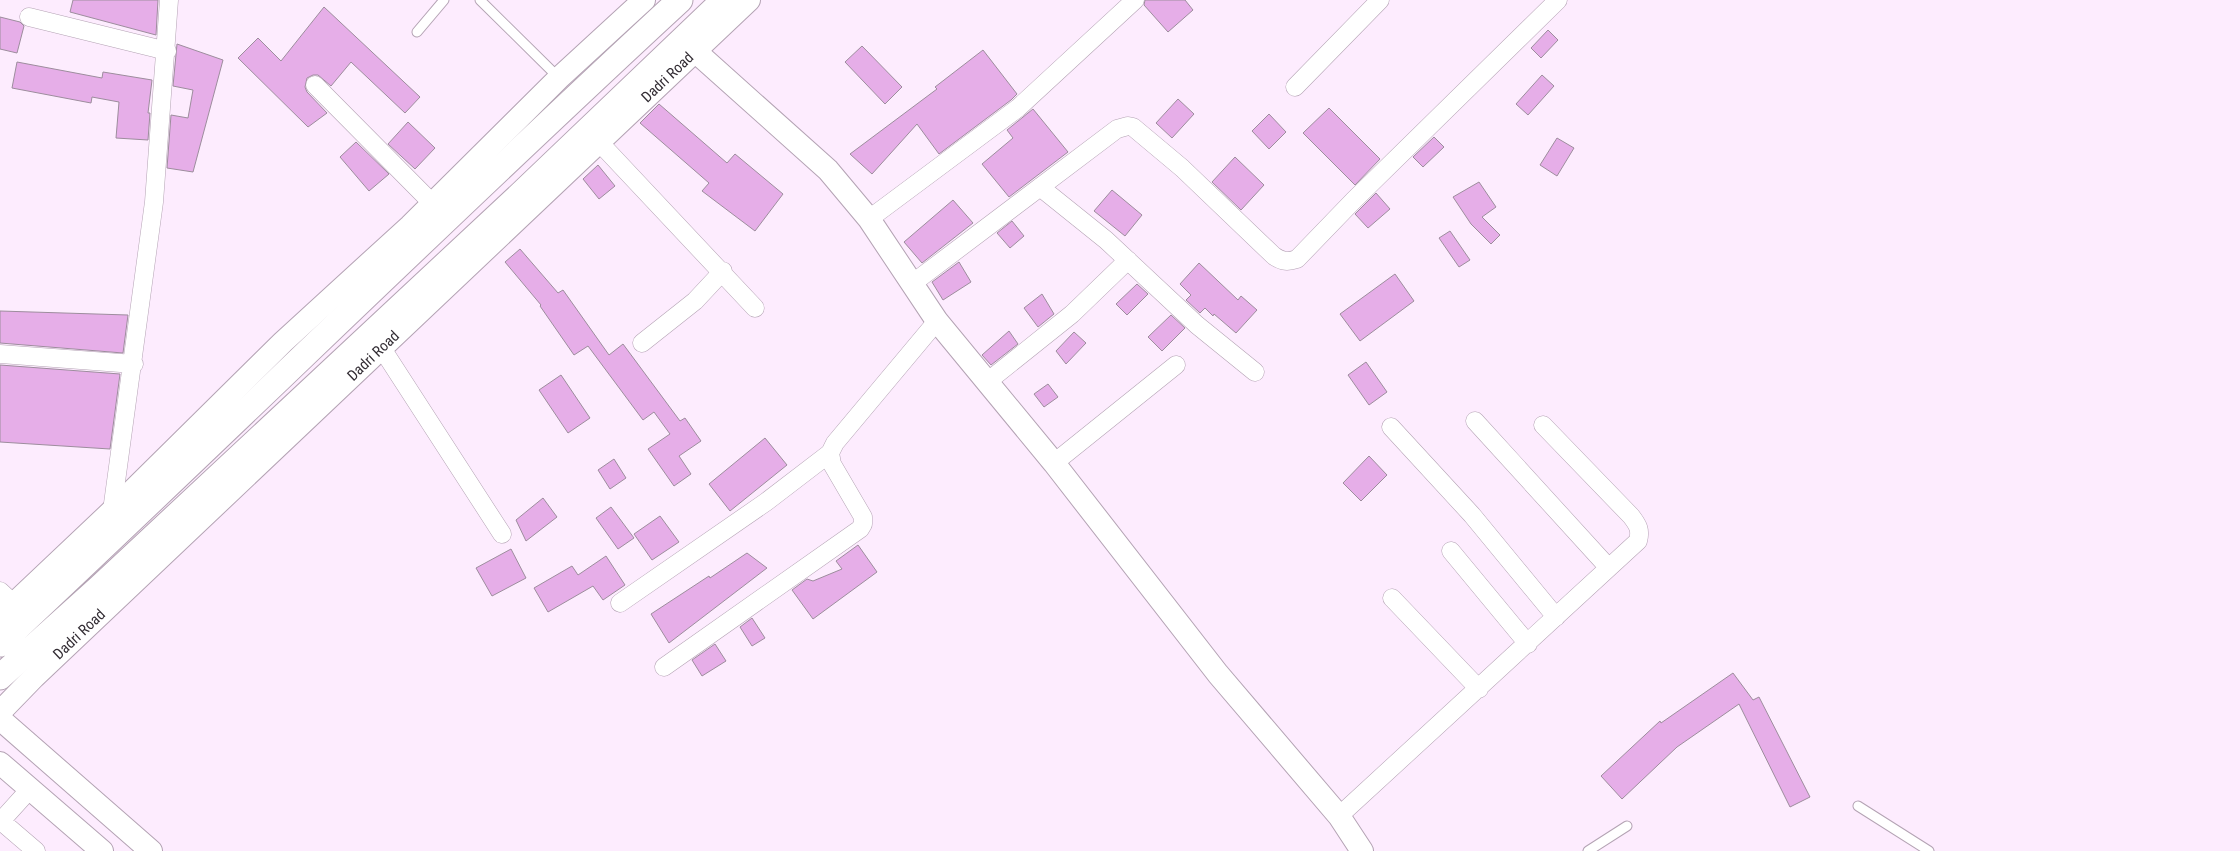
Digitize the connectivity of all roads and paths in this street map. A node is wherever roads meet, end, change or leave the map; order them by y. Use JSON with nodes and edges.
{"nodes":[{"id":1,"x":169,"y":0,"type":"edge"},
{"id":2,"x":444,"y":0,"type":"edge"},
{"id":3,"x":480,"y":0,"type":"edge"},
{"id":4,"x":644,"y":0,"type":"edge"},
{"id":5,"x":680,"y":0,"type":"edge"},
{"id":6,"x":724,"y":0,"type":"edge"},
{"id":7,"x":748,"y":0,"type":"edge"},
{"id":8,"x":1135,"y":0,"type":"edge"},
{"id":9,"x":1380,"y":0,"type":"edge"},
{"id":10,"x":1558,"y":0,"type":"edge"},
{"id":11,"x":29,"y":17,"type":"dead end"},
{"id":12,"x":417,"y":32,"type":"dead end"},
{"id":13,"x":167,"y":51,"type":"junction"},
{"id":14,"x":695,"y":51,"type":"junction"},
{"id":15,"x":559,"y":78,"type":"junction"},
{"id":16,"x":315,"y":85,"type":"dead end"},
{"id":17,"x":1295,"y":87,"type":"dead end"},
{"id":18,"x":599,"y":142,"type":"junction"},
{"id":19,"x":1040,"y":187,"type":"junction"},
{"id":20,"x":433,"y":204,"type":"junction"},
{"id":21,"x":869,"y":219,"type":"junction"},
{"id":22,"x":1128,"y":260,"type":"junction"},
{"id":23,"x":723,"y":272,"type":"junction"},
{"id":24,"x":913,"y":284,"type":"junction"},
{"id":25,"x":755,"y":308,"type":"dead end"},
{"id":26,"x":937,"y":321,"type":"junction"},
{"id":27,"x":642,"y":343,"type":"dead end"},
{"id":28,"x":380,"y":347,"type":"junction"},
{"id":29,"x":0,"y":354,"type":"edge"},
{"id":30,"x":134,"y":364,"type":"junction"},
{"id":31,"x":1176,"y":365,"type":"dead end"},
{"id":32,"x":1255,"y":372,"type":"dead end"},
{"id":33,"x":987,"y":382,"type":"junction"},
{"id":34,"x":1475,"y":421,"type":"dead end"},
{"id":35,"x":1543,"y":425,"type":"dead end"},
{"id":36,"x":1392,"y":427,"type":"dead end"},
{"id":37,"x":830,"y":453,"type":"junction"},
{"id":38,"x":1054,"y":463,"type":"junction"},
{"id":39,"x":112,"y":511,"type":"junction"},
{"id":40,"x":502,"y":534,"type":"dead end"},
{"id":41,"x":1451,"y":552,"type":"dead end"},
{"id":42,"x":1608,"y":567,"type":"junction"},
{"id":43,"x":1392,"y":598,"type":"dead end"},
{"id":44,"x":620,"y":603,"type":"dead end"},
{"id":45,"x":5,"y":604,"type":"edge"},
{"id":46,"x":1556,"y":617,"type":"junction"},
{"id":47,"x":0,"y":644,"type":"edge"},
{"id":48,"x":1528,"y":644,"type":"junction"},
{"id":49,"x":664,"y":667,"type":"dead end"},
{"id":50,"x":0,"y":677,"type":"edge"},
{"id":51,"x":1479,"y":689,"type":"junction"},
{"id":52,"x":0,"y":712,"type":"edge"},
{"id":53,"x":0,"y":719,"type":"edge"},
{"id":54,"x":0,"y":763,"type":"edge"},
{"id":55,"x":30,"y":789,"type":"junction"},
{"id":56,"x":1858,"y":806,"type":"dead end"},
{"id":57,"x":1339,"y":816,"type":"junction"},
{"id":58,"x":1627,"y":826,"type":"dead end"},
{"id":59,"x":36,"y":851,"type":"edge"},
{"id":60,"x":102,"y":851,"type":"edge"},
{"id":61,"x":151,"y":851,"type":"edge"},
{"id":62,"x":1362,"y":851,"type":"edge"},
{"id":63,"x":1588,"y":851,"type":"edge"},
{"id":64,"x":1929,"y":851,"type":"edge"}],
"edges":[{"from":1,"to":13,"type":"street"},
{"from":2,"to":12,"type":"lane"},
{"from":3,"to":15,"type":"lane"},
{"from":4,"to":15,"type":"street"},
{"from":5,"to":47,"type":"main road"},
{"from":6,"to":50,"type":"main road"},
{"from":7,"to":14,"type":"street","name":"Dadri Road"},
{"from":8,"to":21,"type":"street"},
{"from":9,"to":17,"type":"street"},
{"from":10,"to":19,"type":"street"},
{"from":11,"to":13,"type":"street"},
{"from":13,"to":30,"type":"street"},
{"from":14,"to":18,"type":"street","name":"Dadri Road"},
{"from":14,"to":21,"type":"street"},
{"from":15,"to":20,"type":"street"},
{"from":16,"to":20,"type":"street"},
{"from":18,"to":23,"type":"street"},
{"from":18,"to":28,"type":"street","name":"Dadri Road"},
{"from":19,"to":22,"type":"street"},
{"from":19,"to":24,"type":"street"},
{"from":20,"to":39,"type":"street"},
{"from":21,"to":24,"type":"street"},
{"from":22,"to":32,"type":"street"},
{"from":22,"to":33,"type":"street"},
{"from":23,"to":25,"type":"street"},
{"from":23,"to":27,"type":"street"},
{"from":24,"to":26,"type":"street"},
{"from":26,"to":33,"type":"street"},
{"from":26,"to":37,"type":"street"},
{"from":28,"to":40,"type":"street"},
{"from":28,"to":52,"type":"street","name":"Dadri Road"},
{"from":29,"to":30,"type":"street"},
{"from":30,"to":39,"type":"street"},
{"from":31,"to":38,"type":"street"},
{"from":33,"to":38,"type":"street"},
{"from":34,"to":42,"type":"street"},
{"from":35,"to":42,"type":"street"},
{"from":36,"to":46,"type":"street"},
{"from":37,"to":44,"type":"street"},
{"from":37,"to":49,"type":"street"},
{"from":38,"to":57,"type":"street"},
{"from":39,"to":45,"type":"street"},
{"from":41,"to":48,"type":"street"},
{"from":42,"to":46,"type":"street"},
{"from":43,"to":51,"type":"street"},
{"from":46,"to":48,"type":"street"},
{"from":48,"to":51,"type":"street"},
{"from":51,"to":57,"type":"street"},
{"from":53,"to":61,"type":"street"},
{"from":54,"to":55,"type":"street"},
{"from":55,"to":59,"type":"street"},
{"from":55,"to":60,"type":"street"},
{"from":56,"to":64,"type":"lane"},
{"from":57,"to":62,"type":"street"},
{"from":58,"to":63,"type":"lane"}]}
